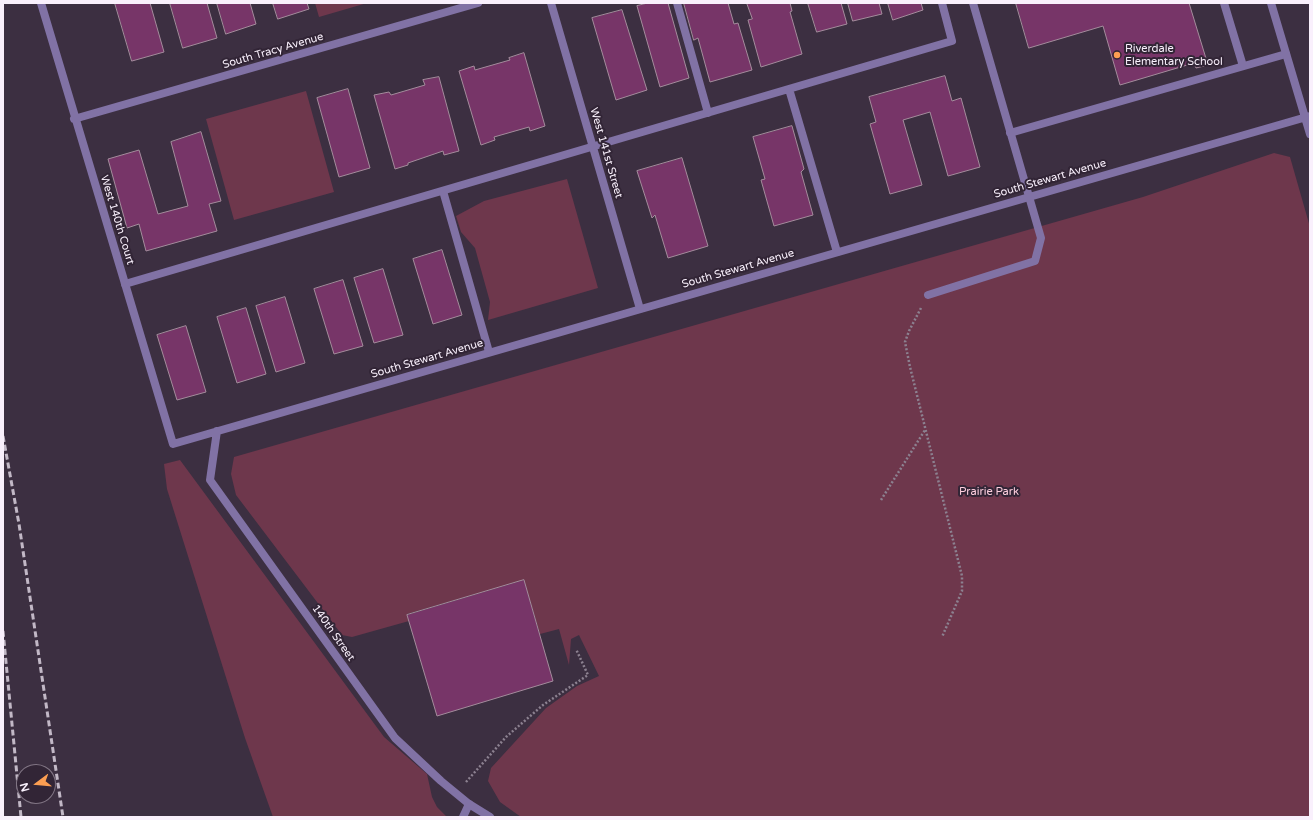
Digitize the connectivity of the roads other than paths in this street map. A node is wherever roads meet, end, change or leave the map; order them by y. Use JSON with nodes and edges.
{"nodes":[{"id":1,"x":41,"y":3,"type":"edge"},
{"id":2,"x":478,"y":3,"type":"edge"},
{"id":3,"x":552,"y":3,"type":"edge"},
{"id":4,"x":676,"y":3,"type":"edge"},
{"id":5,"x":942,"y":3,"type":"edge"},
{"id":6,"x":973,"y":3,"type":"edge"},
{"id":7,"x":1224,"y":3,"type":"edge"},
{"id":8,"x":1271,"y":3,"type":"edge"},
{"id":9,"x":1286,"y":54,"type":"junction"},
{"id":10,"x":1243,"y":66,"type":"junction"},
{"id":11,"x":789,"y":89,"type":"junction"},
{"id":12,"x":708,"y":113,"type":"junction"},
{"id":13,"x":1308,"y":117,"type":"edge"},
{"id":14,"x":74,"y":119,"type":"junction"},
{"id":15,"x":1010,"y":133,"type":"junction"},
{"id":16,"x":1310,"y":134,"type":"edge"},
{"id":17,"x":593,"y":146,"type":"junction"},
{"id":18,"x":443,"y":191,"type":"junction"},
{"id":19,"x":1029,"y":197,"type":"junction"},
{"id":20,"x":837,"y":252,"type":"junction"},
{"id":21,"x":125,"y":284,"type":"junction"},
{"id":22,"x":928,"y":295,"type":"road end"},
{"id":23,"x":640,"y":309,"type":"junction"},
{"id":24,"x":489,"y":352,"type":"junction"},
{"id":25,"x":217,"y":431,"type":"junction"},
{"id":26,"x":173,"y":444,"type":"joint"},
{"id":27,"x":469,"y":804,"type":"junction"},
{"id":28,"x":463,"y":817,"type":"edge"},
{"id":29,"x":490,"y":817,"type":"edge"}],
"edges":[{"from":1,"to":14,"type":"street","name":"West 140th Court"},
{"from":2,"to":14,"type":"street","name":"South Tracy Avenue"},
{"from":3,"to":17,"type":"street","name":"West 141st Street"},
{"from":4,"to":12,"type":"street"},
{"from":5,"to":11,"type":"street"},
{"from":6,"to":15,"type":"street"},
{"from":7,"to":10,"type":"street"},
{"from":8,"to":9,"type":"street"},
{"from":9,"to":10,"type":"street"},
{"from":9,"to":13,"type":"street"},
{"from":10,"to":15,"type":"street"},
{"from":11,"to":12,"type":"street"},
{"from":11,"to":20,"type":"street"},
{"from":12,"to":17,"type":"street"},
{"from":13,"to":16,"type":"street"},
{"from":13,"to":19,"type":"street","name":"South Stewart Avenue"},
{"from":14,"to":21,"type":"street","name":"West 140th Court"},
{"from":15,"to":19,"type":"street"},
{"from":17,"to":18,"type":"street"},
{"from":17,"to":23,"type":"street","name":"West 141st Street"},
{"from":18,"to":21,"type":"street"},
{"from":18,"to":24,"type":"street"},
{"from":19,"to":20,"type":"street","name":"South Stewart Avenue"},
{"from":19,"to":22,"type":"street"},
{"from":20,"to":23,"type":"street","name":"South Stewart Avenue"},
{"from":21,"to":26,"type":"street","name":"West 140th Court"},
{"from":23,"to":24,"type":"street","name":"South Stewart Avenue"},
{"from":24,"to":25,"type":"street","name":"South Stewart Avenue"},
{"from":25,"to":26,"type":"street","name":"South Stewart Avenue"},
{"from":25,"to":27,"type":"street","name":"140th Street"},
{"from":27,"to":28,"type":"street"},
{"from":27,"to":29,"type":"street","name":"140th Street"}]}
